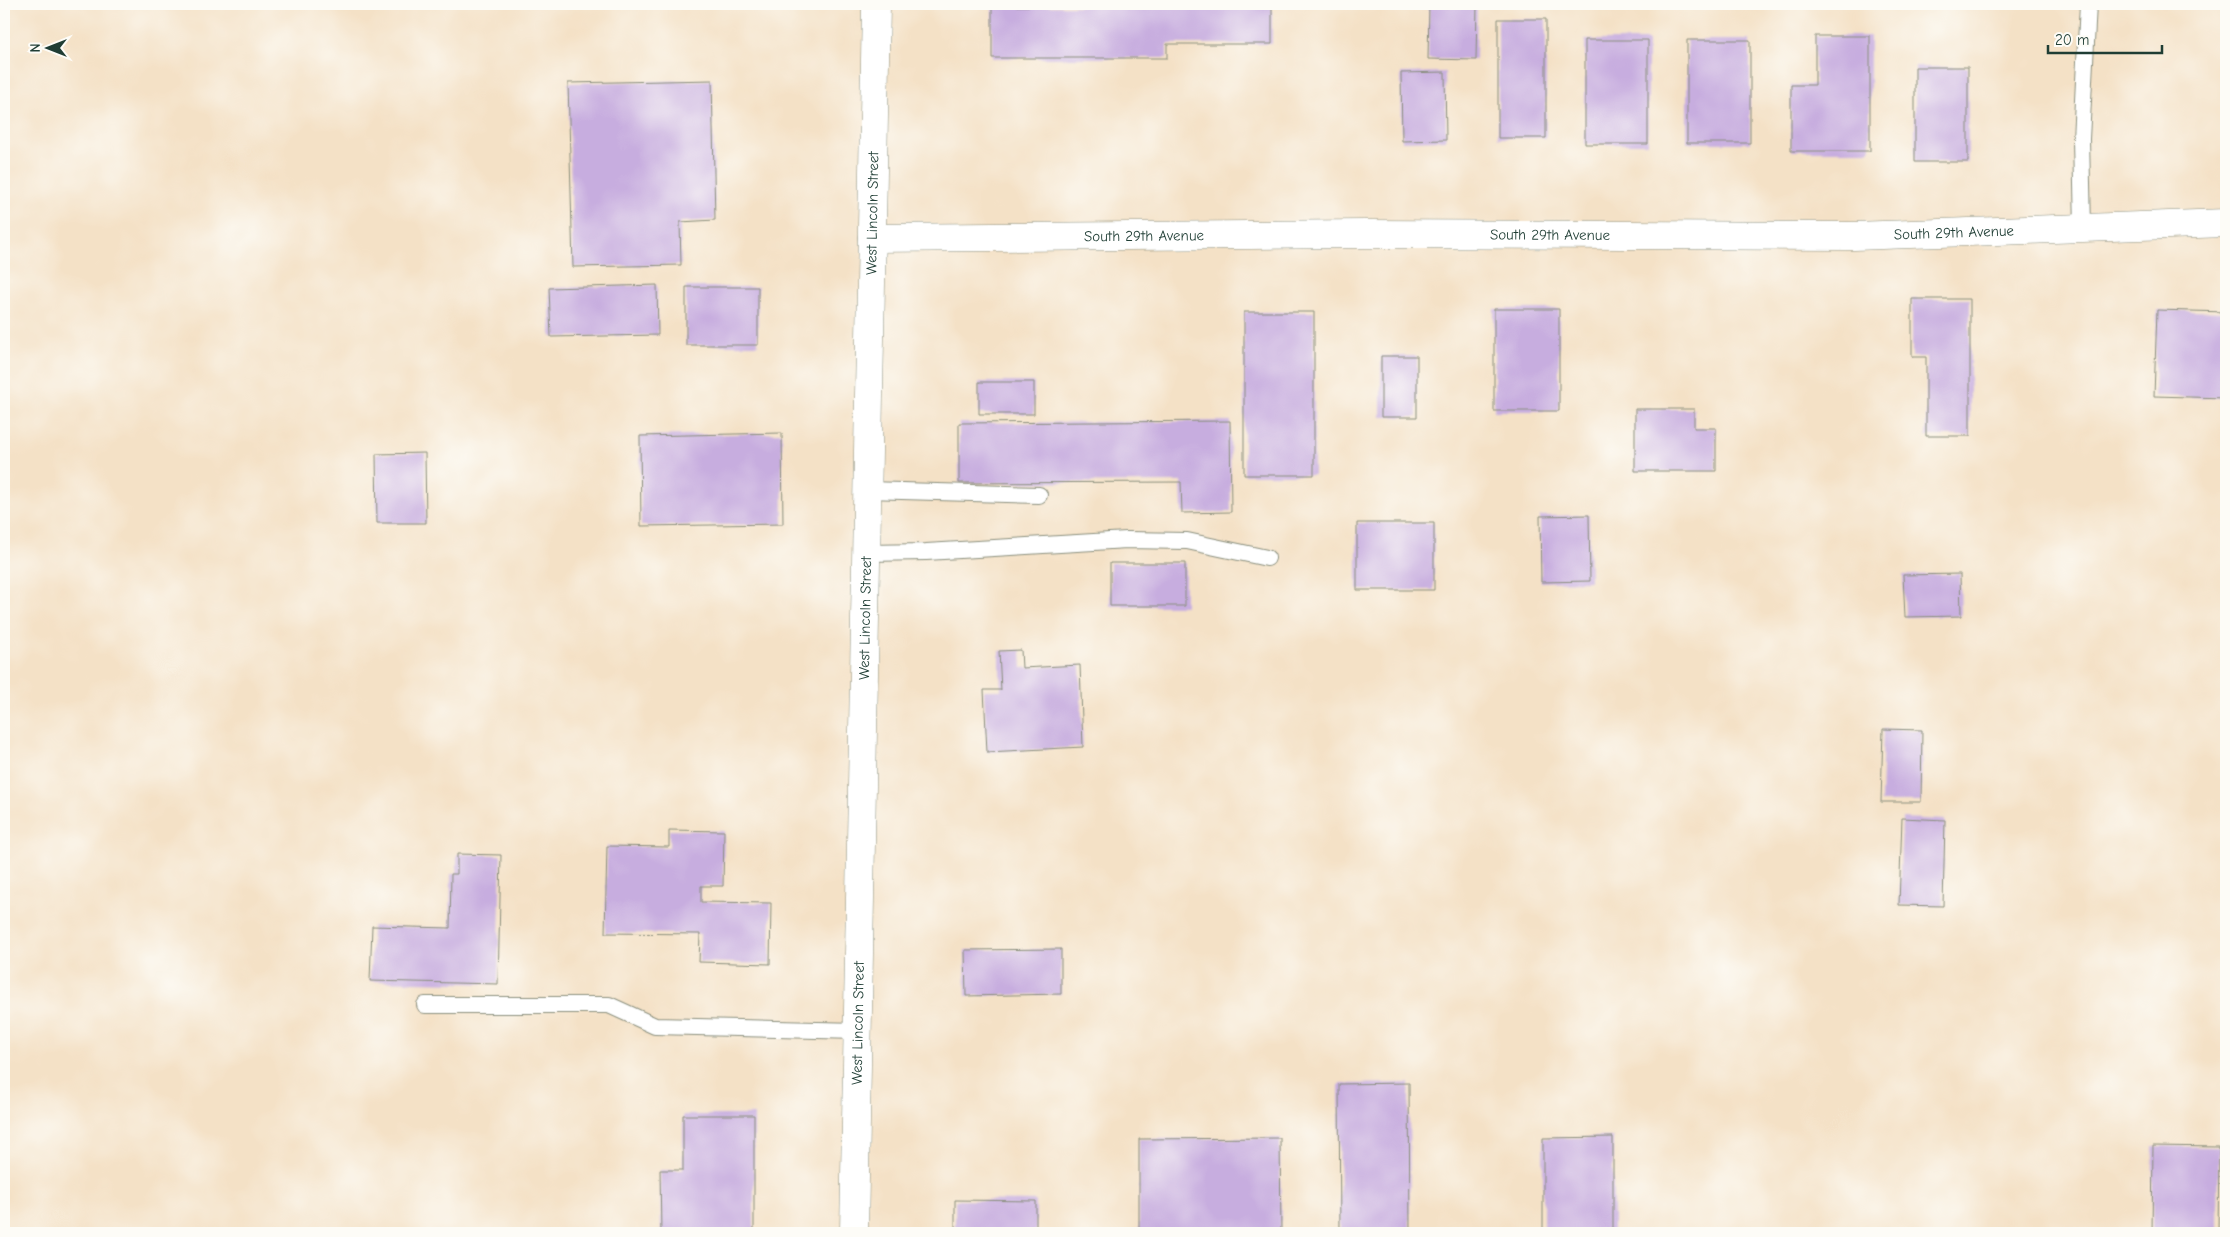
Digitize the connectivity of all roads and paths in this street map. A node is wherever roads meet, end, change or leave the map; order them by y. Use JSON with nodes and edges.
{"nodes":[{"id":1,"x":876,"y":4,"type":"edge"},
{"id":2,"x":2088,"y":4,"type":"edge"},
{"id":3,"x":2226,"y":223,"type":"edge"},
{"id":4,"x":2082,"y":228,"type":"junction"},
{"id":5,"x":872,"y":238,"type":"junction"},
{"id":6,"x":867,"y":490,"type":"junction"},
{"id":7,"x":1039,"y":495,"type":"dead end"},
{"id":8,"x":866,"y":553,"type":"junction"},
{"id":9,"x":1267,"y":558,"type":"dead end"},
{"id":10,"x":425,"y":1005,"type":"dead end"},
{"id":11,"x":858,"y":1031,"type":"junction"},
{"id":12,"x":854,"y":1233,"type":"edge"}],
"edges":[{"from":1,"to":5,"type":"street","name":"West Lincoln Street"},
{"from":2,"to":4,"type":"lane"},
{"from":3,"to":4,"type":"street","name":"South 29th Avenue"},
{"from":4,"to":5,"type":"street","name":"South 29th Avenue"},
{"from":5,"to":6,"type":"street","name":"West Lincoln Street"},
{"from":6,"to":7,"type":"lane"},
{"from":6,"to":8,"type":"street","name":"West Lincoln Street"},
{"from":8,"to":9,"type":"lane"},
{"from":8,"to":11,"type":"street","name":"West Lincoln Street"},
{"from":10,"to":11,"type":"lane"},
{"from":11,"to":12,"type":"street","name":"West Lincoln Street"}]}
